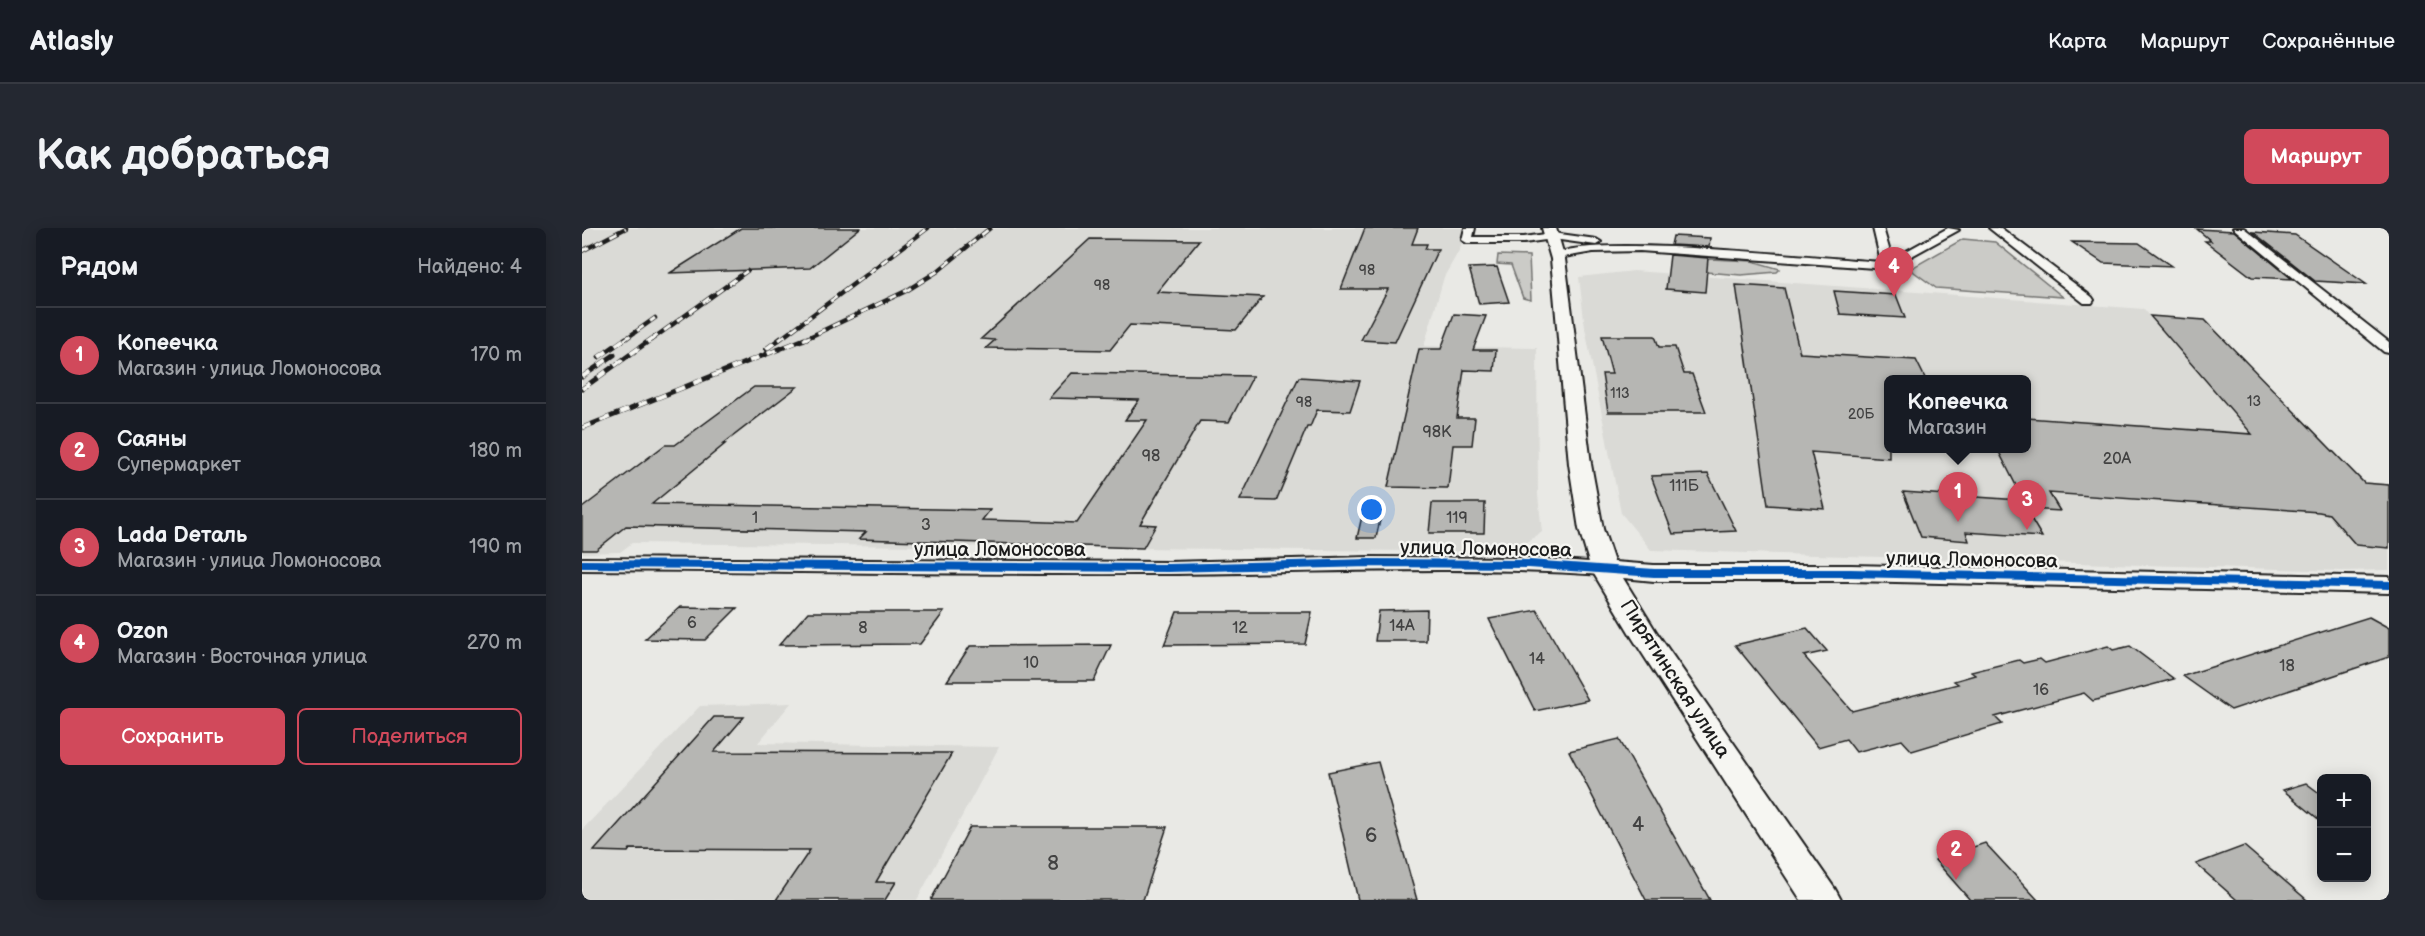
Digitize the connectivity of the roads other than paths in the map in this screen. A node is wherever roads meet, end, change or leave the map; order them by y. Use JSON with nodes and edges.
{"nodes":[{"id":1,"x":1470,"y":228,"type":"edge"},
{"id":2,"x":1602,"y":228,"type":"edge"},
{"id":3,"x":1878,"y":228,"type":"edge"},
{"id":4,"x":1953,"y":228,"type":"edge"},
{"id":5,"x":1994,"y":228,"type":"edge"},
{"id":6,"x":2238,"y":228,"type":"edge"},
{"id":7,"x":1584,"y":240,"type":"junction"},
{"id":8,"x":1556,"y":244,"type":"edge"},
{"id":9,"x":1640,"y":248,"type":"junction"},
{"id":10,"x":1888,"y":266,"type":"junction"},
{"id":11,"x":2088,"y":300,"type":"dead end"},
{"id":12,"x":2389,"y":350,"type":"edge"},
{"id":13,"x":582,"y":564,"type":"edge"},
{"id":14,"x":1604,"y":569,"type":"junction"},
{"id":15,"x":2389,"y":585,"type":"edge"},
{"id":16,"x":1822,"y":900,"type":"edge"}],
"edges":[{"from":1,"to":8,"type":"street"},
{"from":2,"to":7,"type":"street"},
{"from":3,"to":10,"type":"street"},
{"from":4,"to":10,"type":"street"},
{"from":5,"to":11,"type":"street"},
{"from":6,"to":12,"type":"street"},
{"from":7,"to":8,"type":"street"},
{"from":7,"to":8,"type":"street"},
{"from":7,"to":9,"type":"street"},
{"from":8,"to":9,"type":"street"},
{"from":8,"to":14,"type":"street","name":"Пирятинская улица"},
{"from":9,"to":10,"type":"street"},
{"from":13,"to":14,"type":"street","name":"улица Ломоносова"},
{"from":14,"to":15,"type":"street","name":"улица Ломоносова"},
{"from":14,"to":16,"type":"street","name":"Пирятинская улица"}]}
